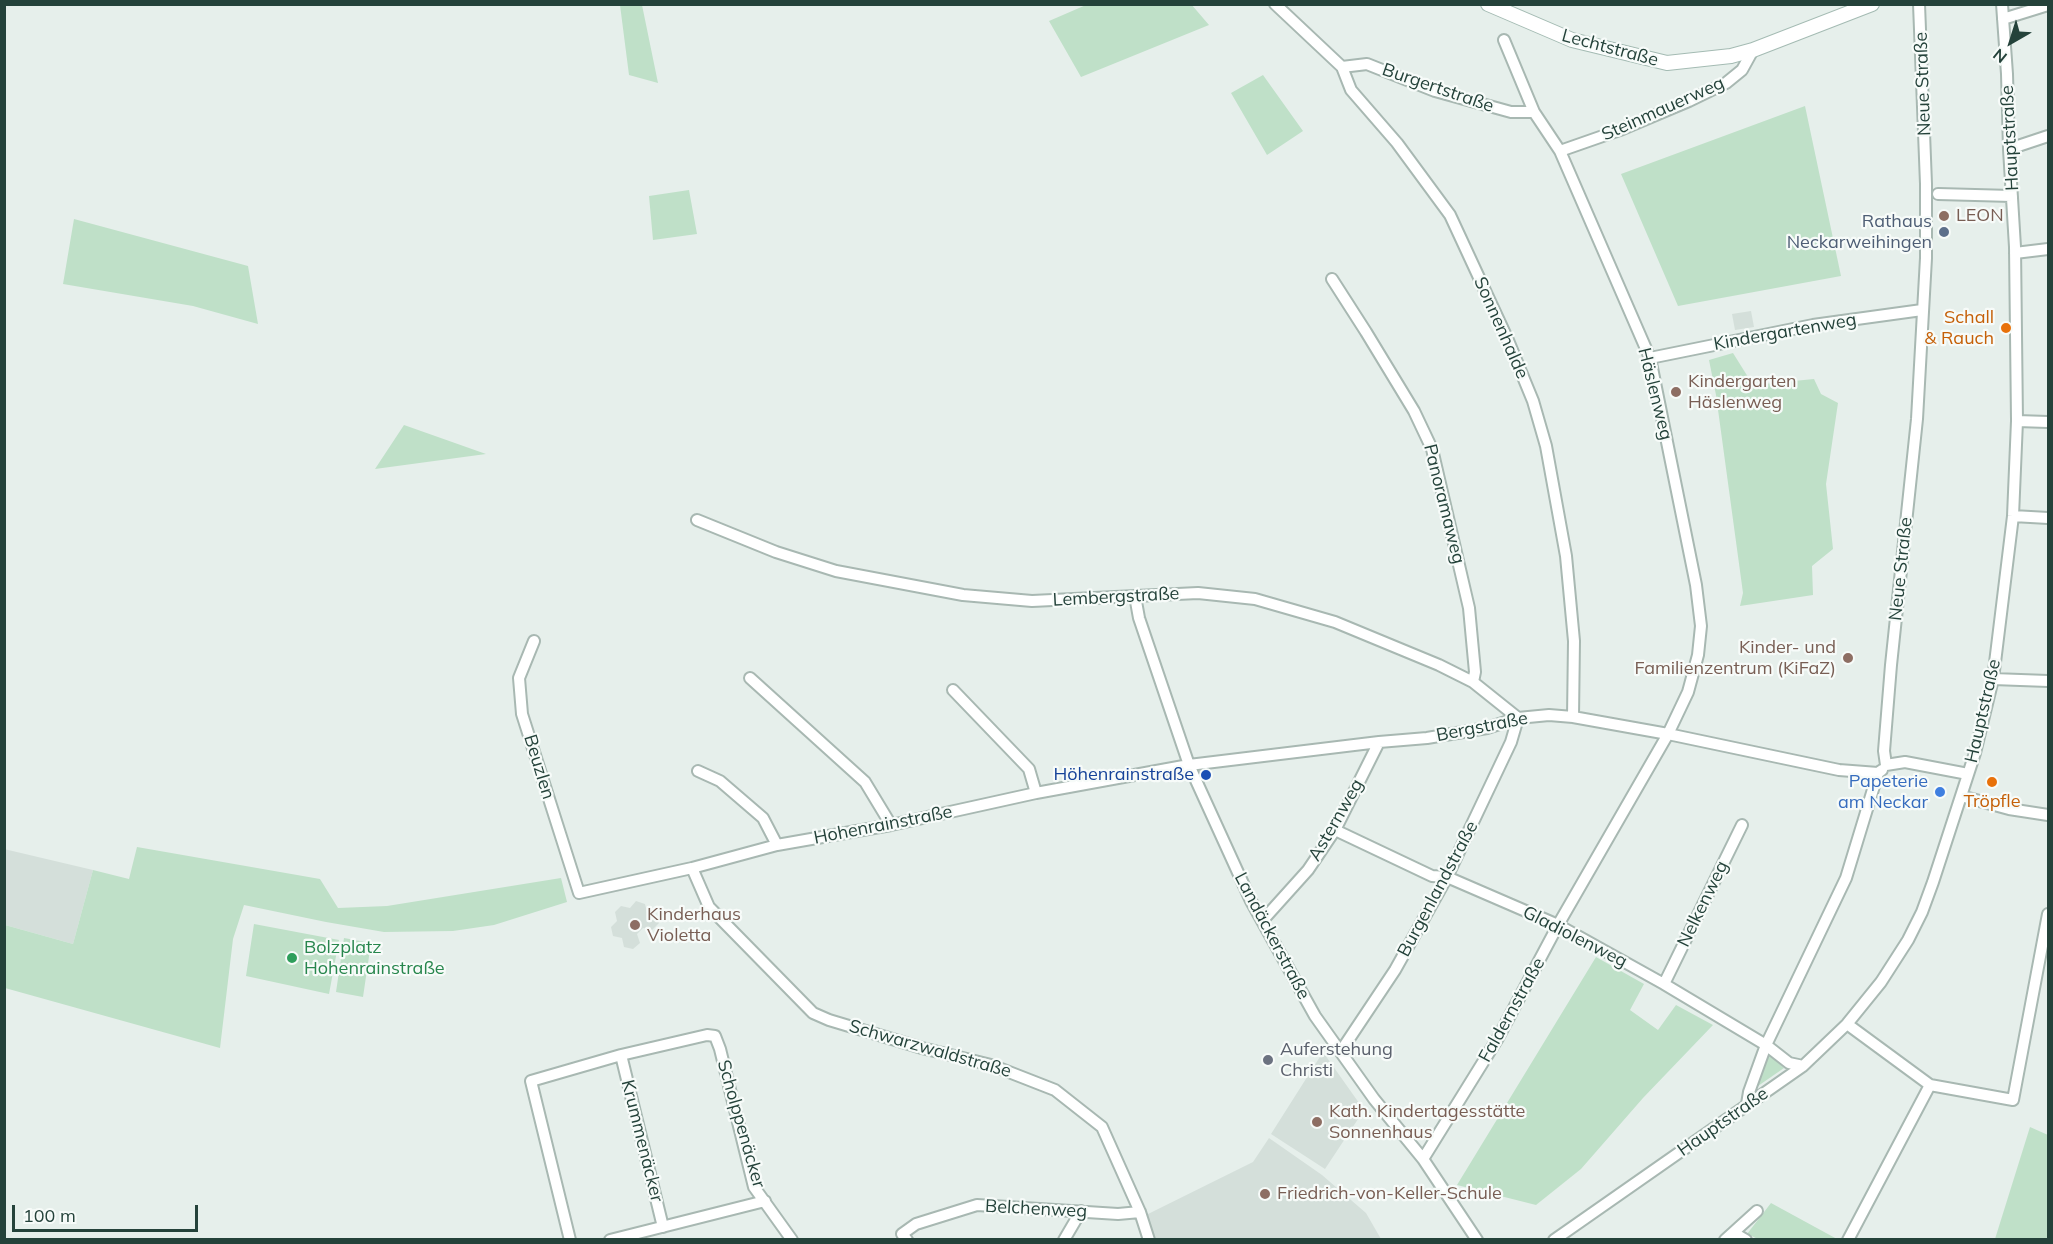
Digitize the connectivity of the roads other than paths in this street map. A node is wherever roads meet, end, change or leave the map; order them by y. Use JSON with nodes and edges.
{"nodes":[{"id":1,"x":1275,"y":4,"type":"edge"},
{"id":2,"x":1488,"y":4,"type":"edge"},
{"id":3,"x":1872,"y":4,"type":"edge"},
{"id":4,"x":1919,"y":4,"type":"edge"},
{"id":5,"x":2002,"y":4,"type":"edge"},
{"id":6,"x":2049,"y":5,"type":"edge"},
{"id":7,"x":2003,"y":19,"type":"junction"},
{"id":8,"x":1504,"y":40,"type":"dead end"},
{"id":9,"x":1753,"y":50,"type":"junction"},
{"id":10,"x":1342,"y":67,"type":"junction"},
{"id":11,"x":1534,"y":112,"type":"junction"},
{"id":12,"x":2049,"y":136,"type":"edge"},
{"id":13,"x":2009,"y":149,"type":"junction"},
{"id":14,"x":1560,"y":151,"type":"junction"},
{"id":15,"x":1938,"y":194,"type":"dead end"},
{"id":16,"x":2012,"y":196,"type":"junction"},
{"id":17,"x":2049,"y":249,"type":"edge"},
{"id":18,"x":2014,"y":253,"type":"junction"},
{"id":19,"x":1332,"y":279,"type":"dead end"},
{"id":20,"x":1922,"y":310,"type":"junction"},
{"id":21,"x":1650,"y":358,"type":"junction"},
{"id":22,"x":2017,"y":422,"type":"junction"},
{"id":23,"x":2049,"y":422,"type":"edge"},
{"id":24,"x":2013,"y":516,"type":"junction"},
{"id":25,"x":2049,"y":518,"type":"edge"},
{"id":26,"x":697,"y":520,"type":"dead end"},
{"id":27,"x":1136,"y":596,"type":"junction"},
{"id":28,"x":534,"y":641,"type":"dead end"},
{"id":29,"x":750,"y":678,"type":"dead end"},
{"id":30,"x":1993,"y":679,"type":"junction"},
{"id":31,"x":2049,"y":681,"type":"edge"},
{"id":32,"x":1473,"y":682,"type":"junction"},
{"id":33,"x":953,"y":690,"type":"dead end"},
{"id":34,"x":1573,"y":717,"type":"junction"},
{"id":35,"x":1518,"y":718,"type":"junction"},
{"id":36,"x":1668,"y":734,"type":"junction"},
{"id":37,"x":1379,"y":742,"type":"junction"},
{"id":38,"x":1190,"y":765,"type":"junction"},
{"id":39,"x":1882,"y":769,"type":"junction"},
{"id":40,"x":698,"y":771,"type":"dead end"},
{"id":41,"x":1968,"y":774,"type":"junction"},
{"id":42,"x":1036,"y":793,"type":"junction"},
{"id":43,"x":1961,"y":796,"type":"junction"},
{"id":44,"x":2049,"y":814,"type":"edge"},
{"id":45,"x":891,"y":825,"type":"junction"},
{"id":46,"x":1742,"y":825,"type":"dead end"},
{"id":47,"x":1335,"y":830,"type":"junction"},
{"id":48,"x":777,"y":845,"type":"junction"},
{"id":49,"x":692,"y":868,"type":"junction"},
{"id":50,"x":1447,"y":877,"type":"junction"},
{"id":51,"x":579,"y":893,"type":"joint"},
{"id":52,"x":2049,"y":914,"type":"edge"},
{"id":53,"x":1263,"y":920,"type":"junction"},
{"id":54,"x":1558,"y":925,"type":"junction"},
{"id":55,"x":1664,"y":984,"type":"junction"},
{"id":56,"x":1847,"y":1024,"type":"junction"},
{"id":57,"x":1766,"y":1045,"type":"junction"},
{"id":58,"x":1341,"y":1051,"type":"junction"},
{"id":59,"x":621,"y":1055,"type":"junction"},
{"id":60,"x":1803,"y":1066,"type":"junction"},
{"id":61,"x":1930,"y":1085,"type":"junction"},
{"id":62,"x":1747,"y":1104,"type":"junction"},
{"id":63,"x":1423,"y":1159,"type":"junction"},
{"id":64,"x":765,"y":1201,"type":"junction"},
{"id":65,"x":1081,"y":1211,"type":"junction"},
{"id":66,"x":1757,"y":1211,"type":"dead end"},
{"id":67,"x":1140,"y":1212,"type":"junction"},
{"id":68,"x":663,"y":1227,"type":"junction"},
{"id":69,"x":1730,"y":1236,"type":"edge"},
{"id":70,"x":904,"y":1237,"type":"edge"},
{"id":71,"x":570,"y":1239,"type":"edge"},
{"id":72,"x":610,"y":1239,"type":"edge"},
{"id":73,"x":792,"y":1239,"type":"edge"},
{"id":74,"x":1064,"y":1239,"type":"edge"},
{"id":75,"x":1149,"y":1239,"type":"edge"},
{"id":76,"x":1477,"y":1239,"type":"edge"},
{"id":77,"x":1554,"y":1239,"type":"edge"},
{"id":78,"x":1746,"y":1239,"type":"edge"},
{"id":79,"x":1848,"y":1239,"type":"edge"}],
"edges":[{"from":1,"to":10,"type":"street","name":"Sonnenhalde"},
{"from":2,"to":9,"type":"street","name":"Lechtstraße"},
{"from":3,"to":9,"type":"street","name":"Lechtstraße"},
{"from":4,"to":20,"type":"street","name":"Neue Straße"},
{"from":5,"to":7,"type":"street","name":"Hauptstraße"},
{"from":6,"to":7,"type":"street"},
{"from":7,"to":13,"type":"street","name":"Hauptstraße"},
{"from":8,"to":11,"type":"street","name":"Häslenweg"},
{"from":9,"to":14,"type":"street","name":"Steinmauerweg"},
{"from":10,"to":11,"type":"street","name":"Burgertstraße"},
{"from":10,"to":34,"type":"street","name":"Sonnenhalde"},
{"from":11,"to":14,"type":"street","name":"Häslenweg"},
{"from":12,"to":13,"type":"street"},
{"from":13,"to":16,"type":"street","name":"Hauptstraße"},
{"from":14,"to":21,"type":"street","name":"Häslenweg"},
{"from":15,"to":16,"type":"street"},
{"from":16,"to":18,"type":"street","name":"Hauptstraße"},
{"from":17,"to":18,"type":"street"},
{"from":18,"to":22,"type":"street","name":"Hauptstraße"},
{"from":19,"to":32,"type":"street","name":"Panoramaweg"},
{"from":20,"to":21,"type":"street","name":"Kindergartenweg"},
{"from":20,"to":39,"type":"street","name":"Neue Straße"},
{"from":21,"to":36,"type":"street","name":"Häslenweg"},
{"from":22,"to":23,"type":"street"},
{"from":22,"to":24,"type":"street","name":"Hauptstraße"},
{"from":24,"to":25,"type":"street"},
{"from":24,"to":30,"type":"street","name":"Hauptstraße"},
{"from":26,"to":27,"type":"street","name":"Lembergstraße"},
{"from":27,"to":32,"type":"street","name":"Lembergstraße"},
{"from":27,"to":38,"type":"street","name":"Landäckerstraße"},
{"from":28,"to":51,"type":"street","name":"Beuzlen"},
{"from":29,"to":45,"type":"street"},
{"from":30,"to":31,"type":"street"},
{"from":30,"to":41,"type":"street","name":"Hauptstraße"},
{"from":32,"to":35,"type":"street","name":"Lembergstraße"},
{"from":33,"to":42,"type":"street"},
{"from":34,"to":35,"type":"street","name":"Bergstraße"},
{"from":34,"to":36,"type":"street","name":"Bergstraße"},
{"from":35,"to":37,"type":"street","name":"Bergstraße"},
{"from":35,"to":50,"type":"street","name":"Burgenlandstraße"},
{"from":36,"to":39,"type":"street","name":"Bergstraße"},
{"from":36,"to":54,"type":"street","name":"Faldernstraße"},
{"from":37,"to":38,"type":"street","name":"Bergstraße"},
{"from":37,"to":47,"type":"street","name":"Asternweg"},
{"from":38,"to":42,"type":"street","name":"Hohenrainstraße"},
{"from":38,"to":53,"type":"street","name":"Landäckerstraße"},
{"from":39,"to":41,"type":"street","name":"Bergstraße"},
{"from":39,"to":57,"type":"street","name":"Neue Straße"},
{"from":40,"to":48,"type":"street"},
{"from":41,"to":43,"type":"street","name":"Hauptstraße"},
{"from":42,"to":45,"type":"street","name":"Hohenrainstraße"},
{"from":43,"to":44,"type":"street"},
{"from":43,"to":56,"type":"street","name":"Hauptstraße"},
{"from":45,"to":48,"type":"street","name":"Hohenrainstraße"},
{"from":46,"to":55,"type":"street","name":"Nelkenweg"},
{"from":47,"to":50,"type":"street","name":"Gladiolenweg"},
{"from":47,"to":53,"type":"street","name":"Asternweg"},
{"from":48,"to":49,"type":"street","name":"Hohenrainstraße"},
{"from":49,"to":51,"type":"street","name":"Hohenrainstraße"},
{"from":49,"to":67,"type":"street","name":"Schwarzwaldstraße"},
{"from":50,"to":54,"type":"street","name":"Gladiolenweg"},
{"from":50,"to":58,"type":"street","name":"Burgenlandstraße"},
{"from":52,"to":61,"type":"street"},
{"from":53,"to":58,"type":"street","name":"Landäckerstraße"},
{"from":54,"to":55,"type":"street","name":"Gladiolenweg"},
{"from":54,"to":63,"type":"street","name":"Faldernstraße"},
{"from":55,"to":57,"type":"street","name":"Gladiolenweg"},
{"from":56,"to":60,"type":"street","name":"Hauptstraße"},
{"from":56,"to":61,"type":"street"},
{"from":57,"to":60,"type":"street","name":"Gladiolenweg"},
{"from":57,"to":62,"type":"street","name":"Neue Straße"},
{"from":58,"to":63,"type":"street","name":"Landäckerstraße"},
{"from":59,"to":64,"type":"street","name":"Scholppenäcker"},
{"from":59,"to":68,"type":"street","name":"Krummenäcker"},
{"from":59,"to":71,"type":"street"},
{"from":60,"to":62,"type":"street","name":"Hauptstraße"},
{"from":61,"to":79,"type":"street"},
{"from":62,"to":77,"type":"street","name":"Hauptstraße"},
{"from":63,"to":76,"type":"street","name":"Landäckerstraße"},
{"from":64,"to":68,"type":"street"},
{"from":64,"to":73,"type":"street","name":"Scholppenäcker"},
{"from":65,"to":67,"type":"street","name":"Belchenweg"},
{"from":65,"to":70,"type":"street","name":"Belchenweg"},
{"from":65,"to":74,"type":"street"},
{"from":66,"to":69,"type":"street"},
{"from":67,"to":75,"type":"street","name":"Schwarzwaldstraße"},
{"from":68,"to":72,"type":"street"},
{"from":69,"to":78,"type":"street"}]}
